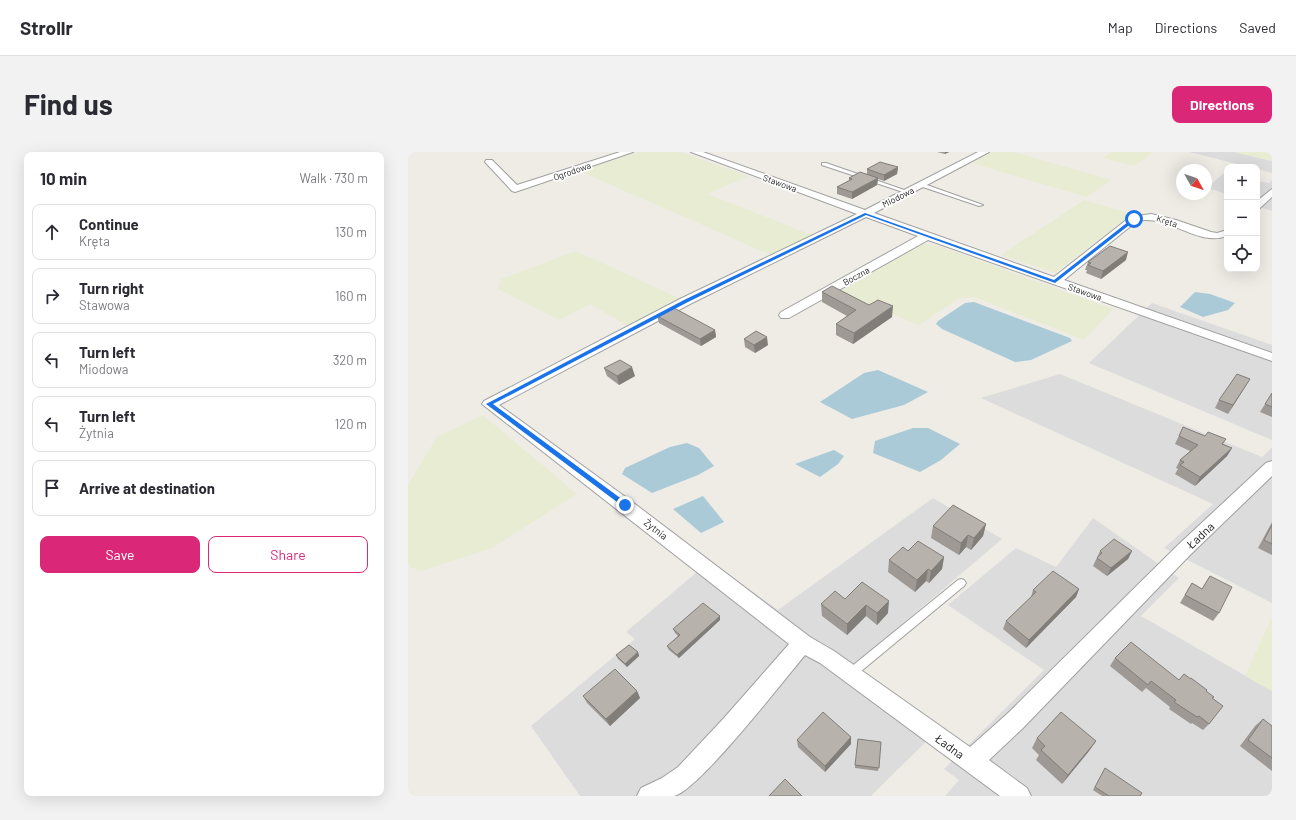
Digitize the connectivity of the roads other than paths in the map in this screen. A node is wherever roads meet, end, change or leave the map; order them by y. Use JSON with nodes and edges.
{"nodes":[{"id":1,"x":695,"y":152,"type":"edge"},
{"id":2,"x":985,"y":152,"type":"edge"},
{"id":3,"x":622,"y":153,"type":"edge"},
{"id":4,"x":489,"y":162,"type":"dead end"},
{"id":5,"x":824,"y":164,"type":"dead end"},
{"id":6,"x":922,"y":185,"type":"junction"},
{"id":7,"x":908,"y":192,"type":"junction"},
{"id":8,"x":1272,"y":192,"type":"edge"},
{"id":9,"x":1260,"y":203,"type":"edge"},
{"id":10,"x":981,"y":205,"type":"dead end"},
{"id":11,"x":865,"y":214,"type":"junction"},
{"id":12,"x":1224,"y":233,"type":"edge"},
{"id":13,"x":927,"y":236,"type":"junction"},
{"id":14,"x":1055,"y":282,"type":"junction"},
{"id":15,"x":785,"y":315,"type":"dead end"},
{"id":16,"x":1272,"y":357,"type":"edge"},
{"id":17,"x":489,"y":404,"type":"joint"},
{"id":18,"x":1272,"y":467,"type":"edge"},
{"id":19,"x":961,"y":583,"type":"dead end"},
{"id":20,"x":803,"y":643,"type":"junction"},
{"id":21,"x":850,"y":674,"type":"junction"},
{"id":22,"x":972,"y":761,"type":"junction"},
{"id":23,"x":649,"y":796,"type":"edge"},
{"id":24,"x":1019,"y":796,"type":"edge"}],
"edges":[{"from":1,"to":11,"type":"street","name":"Stawowa"},
{"from":2,"to":6,"type":"street","name":"Miodowa"},
{"from":3,"to":4,"type":"street","name":"Ogrodowa"},
{"from":5,"to":7,"type":"lane"},
{"from":6,"to":7,"type":"street","name":"Miodowa"},
{"from":6,"to":10,"type":"lane"},
{"from":7,"to":11,"type":"street","name":"Miodowa"},
{"from":8,"to":9,"type":"street"},
{"from":11,"to":13,"type":"street","name":"Stawowa"},
{"from":11,"to":17,"type":"street","name":"Miodowa"},
{"from":12,"to":14,"type":"street","name":"Kręta"},
{"from":13,"to":14,"type":"street","name":"Stawowa"},
{"from":13,"to":15,"type":"street","name":"Boczna"},
{"from":14,"to":16,"type":"street","name":"Stawowa"},
{"from":17,"to":20,"type":"street","name":"Żytnia"},
{"from":18,"to":22,"type":"street","name":"Ładna"},
{"from":19,"to":21,"type":"lane"},
{"from":20,"to":21,"type":"street","name":"Ładna"},
{"from":20,"to":23,"type":"street"},
{"from":21,"to":22,"type":"street","name":"Ładna"},
{"from":22,"to":24,"type":"street"}]}
